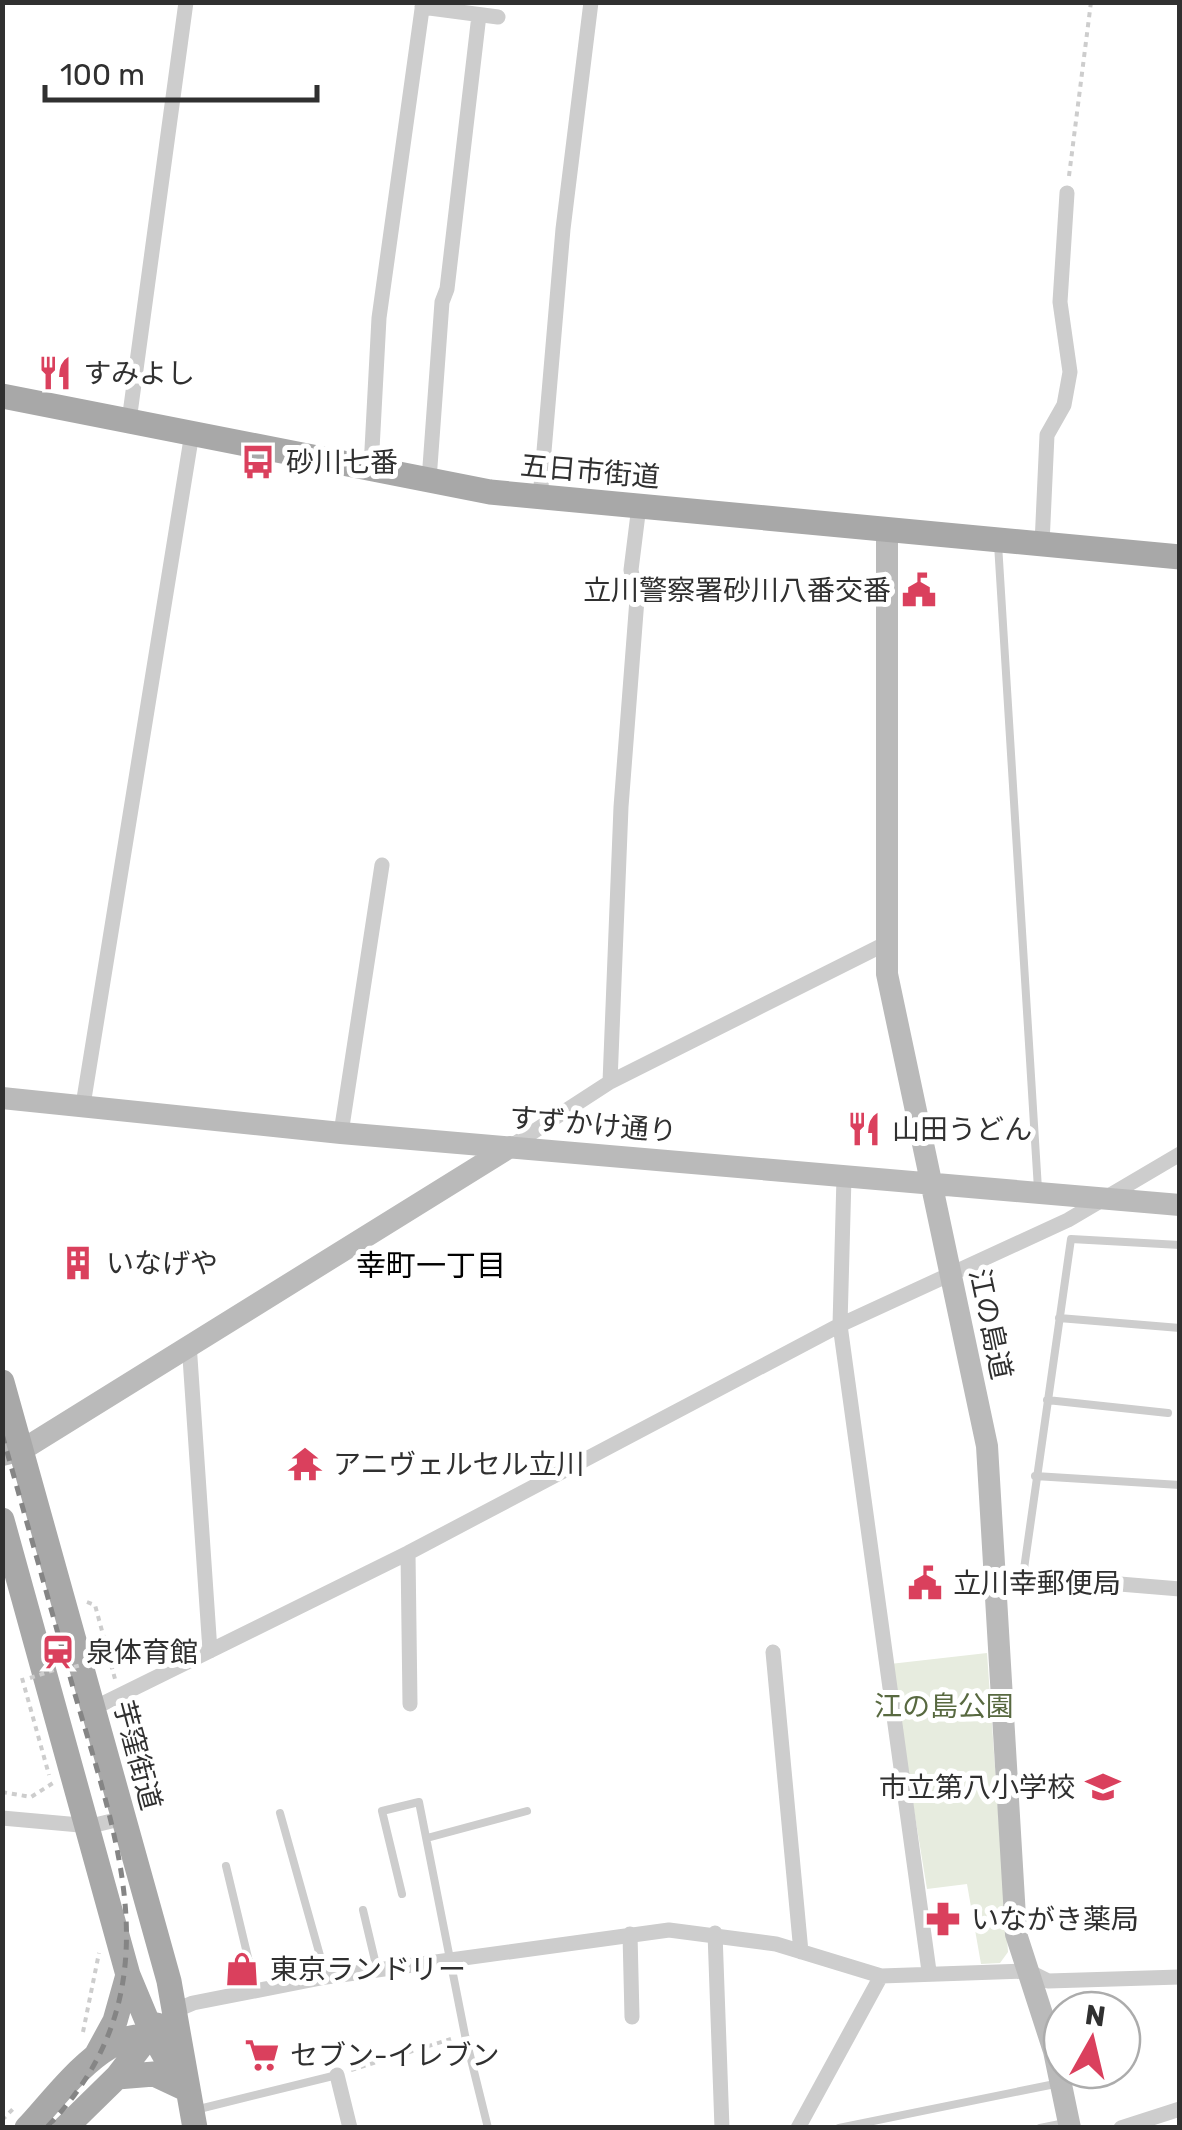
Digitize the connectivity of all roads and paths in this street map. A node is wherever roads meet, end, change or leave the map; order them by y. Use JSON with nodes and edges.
{"nodes":[{"id":1,"x":186,"y":2,"type":"edge"},
{"id":2,"x":591,"y":2,"type":"edge"},
{"id":3,"x":1091,"y":2,"type":"edge"},
{"id":4,"x":423,"y":5,"type":"edge"},
{"id":5,"x":479,"y":15,"type":"junction"},
{"id":6,"x":498,"y":17,"type":"dead end"},
{"id":7,"x":1067,"y":194,"type":"joint"},
{"id":8,"x":2,"y":396,"type":"edge"},
{"id":9,"x":129,"y":421,"type":"junction"},
{"id":10,"x":192,"y":434,"type":"junction"},
{"id":11,"x":371,"y":468,"type":"junction"},
{"id":12,"x":429,"y":480,"type":"junction"},
{"id":13,"x":540,"y":498,"type":"junction"},
{"id":14,"x":639,"y":506,"type":"junction"},
{"id":15,"x":886,"y":530,"type":"junction"},
{"id":16,"x":998,"y":540,"type":"junction"},
{"id":17,"x":1042,"y":544,"type":"junction"},
{"id":18,"x":1180,"y":558,"type":"edge"},
{"id":19,"x":382,"y":865,"type":"dead end"},
{"id":20,"x":885,"y":944,"type":"junction"},
{"id":21,"x":610,"y":1082,"type":"junction"},
{"id":22,"x":2,"y":1098,"type":"edge"},
{"id":23,"x":83,"y":1105,"type":"junction"},
{"id":24,"x":341,"y":1133,"type":"junction"},
{"id":25,"x":510,"y":1146,"type":"junction"},
{"id":26,"x":1180,"y":1154,"type":"edge"},
{"id":27,"x":844,"y":1177,"type":"junction"},
{"id":28,"x":929,"y":1181,"type":"junction"},
{"id":29,"x":1038,"y":1191,"type":"junction"},
{"id":30,"x":1106,"y":1199,"type":"junction"},
{"id":31,"x":1180,"y":1205,"type":"edge"},
{"id":32,"x":1180,"y":1246,"type":"edge"},
{"id":33,"x":950,"y":1272,"type":"junction"},
{"id":34,"x":1059,"y":1318,"type":"junction"},
{"id":35,"x":840,"y":1326,"type":"junction"},
{"id":36,"x":1180,"y":1328,"type":"edge"},
{"id":37,"x":190,"y":1342,"type":"junction"},
{"id":38,"x":2,"y":1382,"type":"edge"},
{"id":39,"x":1047,"y":1400,"type":"junction"},
{"id":40,"x":1168,"y":1413,"type":"dead end"},
{"id":41,"x":12,"y":1452,"type":"edge"},
{"id":42,"x":1035,"y":1476,"type":"junction"},
{"id":43,"x":1180,"y":1485,"type":"edge"},
{"id":44,"x":2,"y":1520,"type":"edge"},
{"id":45,"x":408,"y":1553,"type":"junction"},
{"id":46,"x":1023,"y":1576,"type":"junction"},
{"id":47,"x":996,"y":1578,"type":"junction"},
{"id":48,"x":1180,"y":1589,"type":"edge"},
{"id":49,"x":210,"y":1651,"type":"junction"},
{"id":50,"x":773,"y":1652,"type":"dead end"},
{"id":51,"x":102,"y":1659,"type":"dead end"},
{"id":52,"x":18,"y":1662,"type":"dead end"},
{"id":53,"x":74,"y":1667,"type":"dead end"},
{"id":54,"x":57,"y":1669,"type":"dead end"},
{"id":55,"x":30,"y":1678,"type":"dead end"},
{"id":56,"x":410,"y":1704,"type":"dead end"},
{"id":57,"x":94,"y":1708,"type":"junction"},
{"id":58,"x":2,"y":1792,"type":"edge"},
{"id":59,"x":527,"y":1812,"type":"dead end"},
{"id":60,"x":280,"y":1813,"type":"dead end"},
{"id":61,"x":2,"y":1818,"type":"edge"},
{"id":62,"x":124,"y":1818,"type":"junction"},
{"id":63,"x":91,"y":1826,"type":"junction"},
{"id":64,"x":426,"y":1838,"type":"junction"},
{"id":65,"x":226,"y":1866,"type":"dead end"},
{"id":66,"x":402,"y":1894,"type":"dead end"},
{"id":67,"x":363,"y":1910,"type":"dead end"},
{"id":68,"x":715,"y":1933,"type":"junction"},
{"id":69,"x":630,"y":1934,"type":"junction"},
{"id":70,"x":100,"y":1950,"type":"dead end"},
{"id":71,"x":802,"y":1952,"type":"junction"},
{"id":72,"x":451,"y":1959,"type":"junction"},
{"id":73,"x":377,"y":1970,"type":"junction"},
{"id":74,"x":1028,"y":1970,"type":"junction"},
{"id":75,"x":929,"y":1971,"type":"junction"},
{"id":76,"x":128,"y":1975,"type":"junction"},
{"id":77,"x":882,"y":1976,"type":"junction"},
{"id":78,"x":326,"y":1977,"type":"junction"},
{"id":79,"x":1180,"y":1977,"type":"edge"},
{"id":80,"x":256,"y":1992,"type":"junction"},
{"id":81,"x":632,"y":2017,"type":"dead end"},
{"id":82,"x":1042,"y":2017,"type":"edge"},
{"id":83,"x":464,"y":2035,"type":"junction"},
{"id":84,"x":81,"y":2040,"type":"dead end"},
{"id":85,"x":173,"y":2060,"type":"edge"},
{"id":86,"x":79,"y":2075,"type":"junction"},
{"id":87,"x":336,"y":2075,"type":"junction"},
{"id":88,"x":117,"y":2076,"type":"junction"},
{"id":89,"x":1042,"y":2087,"type":"edge"},
{"id":90,"x":1063,"y":2090,"type":"edge"},
{"id":91,"x":92,"y":2100,"type":"junction"},
{"id":92,"x":1180,"y":2109,"type":"edge"},
{"id":93,"x":1069,"y":2125,"type":"edge"},
{"id":94,"x":27,"y":2128,"type":"edge"},
{"id":95,"x":65,"y":2128,"type":"edge"},
{"id":96,"x":350,"y":2128,"type":"edge"},
{"id":97,"x":488,"y":2128,"type":"edge"},
{"id":98,"x":722,"y":2128,"type":"edge"},
{"id":99,"x":798,"y":2128,"type":"edge"},
{"id":100,"x":839,"y":2128,"type":"edge"},
{"id":101,"x":1040,"y":2128,"type":"edge"},
{"id":102,"x":1120,"y":2128,"type":"edge"}],
"edges":[{"from":1,"to":9,"type":"street"},
{"from":2,"to":13,"type":"street"},
{"from":3,"to":7,"type":"path"},
{"from":4,"to":5,"type":"street"},
{"from":4,"to":11,"type":"street"},
{"from":5,"to":6,"type":"street"},
{"from":5,"to":12,"type":"street"},
{"from":7,"to":17,"type":"street"},
{"from":8,"to":9,"type":"main road","name":"五日市街道"},
{"from":9,"to":10,"type":"main road","name":"五日市街道"},
{"from":10,"to":11,"type":"main road","name":"五日市街道"},
{"from":10,"to":23,"type":"street"},
{"from":11,"to":12,"type":"main road","name":"五日市街道"},
{"from":12,"to":13,"type":"main road","name":"五日市街道"},
{"from":13,"to":14,"type":"main road","name":"五日市街道"},
{"from":14,"to":15,"type":"main road","name":"五日市街道"},
{"from":14,"to":21,"type":"street"},
{"from":15,"to":16,"type":"main road","name":"五日市街道"},
{"from":15,"to":20,"type":"street","name":"江の島道"},
{"from":16,"to":17,"type":"main road","name":"五日市街道"},
{"from":16,"to":29,"type":"lane"},
{"from":17,"to":18,"type":"main road","name":"五日市街道"},
{"from":19,"to":24,"type":"street"},
{"from":20,"to":21,"type":"street"},
{"from":20,"to":28,"type":"street","name":"江の島道"},
{"from":21,"to":25,"type":"street"},
{"from":22,"to":23,"type":"street","name":"すずかけ通り"},
{"from":23,"to":24,"type":"street","name":"すずかけ通り"},
{"from":24,"to":25,"type":"street","name":"すずかけ通り"},
{"from":25,"to":27,"type":"street","name":"すずかけ通り"},
{"from":25,"to":37,"type":"street"},
{"from":26,"to":30,"type":"street"},
{"from":27,"to":28,"type":"street","name":"すずかけ通り"},
{"from":27,"to":35,"type":"street"},
{"from":28,"to":29,"type":"street","name":"すずかけ通り"},
{"from":28,"to":33,"type":"street","name":"江の島道"},
{"from":29,"to":30,"type":"street","name":"すずかけ通り"},
{"from":30,"to":31,"type":"street","name":"すずかけ通り"},
{"from":30,"to":33,"type":"street"},
{"from":32,"to":34,"type":"lane"},
{"from":33,"to":35,"type":"street"},
{"from":33,"to":47,"type":"street","name":"江の島道"},
{"from":34,"to":36,"type":"lane"},
{"from":34,"to":39,"type":"lane"},
{"from":35,"to":45,"type":"street"},
{"from":35,"to":75,"type":"street"},
{"from":37,"to":41,"type":"street"},
{"from":37,"to":49,"type":"street"},
{"from":38,"to":41,"type":"main road","name":"芋窪街道"},
{"from":39,"to":40,"type":"lane"},
{"from":39,"to":42,"type":"lane"},
{"from":41,"to":57,"type":"main road","name":"芋窪街道"},
{"from":42,"to":43,"type":"lane"},
{"from":42,"to":46,"type":"lane"},
{"from":44,"to":63,"type":"main road"},
{"from":45,"to":49,"type":"street"},
{"from":45,"to":56,"type":"street"},
{"from":46,"to":47,"type":"street"},
{"from":46,"to":48,"type":"street"},
{"from":47,"to":74,"type":"street","name":"江の島道"},
{"from":49,"to":57,"type":"street"},
{"from":50,"to":71,"type":"street"},
{"from":51,"to":53,"type":"path","bridge":true},
{"from":52,"to":58,"type":"path"},
{"from":54,"to":55,"type":"path","bridge":true},
{"from":57,"to":62,"type":"main road","name":"芋窪街道"},
{"from":59,"to":64,"type":"lane"},
{"from":60,"to":78,"type":"lane"},
{"from":61,"to":63,"type":"street"},
{"from":62,"to":63,"type":"street"},
{"from":62,"to":85,"type":"main road","name":"芋窪街道"},
{"from":63,"to":76,"type":"main road"},
{"from":64,"to":66,"type":"lane"},
{"from":64,"to":72,"type":"lane"},
{"from":65,"to":80,"type":"lane"},
{"from":67,"to":73,"type":"lane"},
{"from":68,"to":69,"type":"street"},
{"from":68,"to":71,"type":"street"},
{"from":68,"to":98,"type":"street"},
{"from":69,"to":72,"type":"street"},
{"from":69,"to":81,"type":"street"},
{"from":70,"to":84,"type":"path"},
{"from":71,"to":77,"type":"street"},
{"from":72,"to":73,"type":"street"},
{"from":72,"to":83,"type":"lane"},
{"from":73,"to":78,"type":"street"},
{"from":74,"to":75,"type":"street"},
{"from":74,"to":79,"type":"street"},
{"from":74,"to":82,"type":"street","name":"江の島道"},
{"from":75,"to":77,"type":"street"},
{"from":76,"to":85,"type":"main road"},
{"from":76,"to":86,"type":"main road"},
{"from":77,"to":99,"type":"street"},
{"from":78,"to":80,"type":"street"},
{"from":80,"to":85,"type":"street"},
{"from":83,"to":87,"type":"path"},
{"from":83,"to":97,"type":"lane"},
{"from":85,"to":86,"type":"main road"},
{"from":85,"to":87,"type":"lane"},
{"from":85,"to":88,"type":"main road"},
{"from":85,"to":88,"type":"main road"},
{"from":86,"to":91,"type":"main road"},
{"from":86,"to":94,"type":"main road"},
{"from":87,"to":96,"type":"street"},
{"from":88,"to":91,"type":"main road"},
{"from":89,"to":100,"type":"lane"},
{"from":90,"to":93,"type":"street","name":"江の島道"},
{"from":91,"to":95,"type":"main road"},
{"from":92,"to":102,"type":"street"},
{"from":93,"to":101,"type":"lane"}]}
